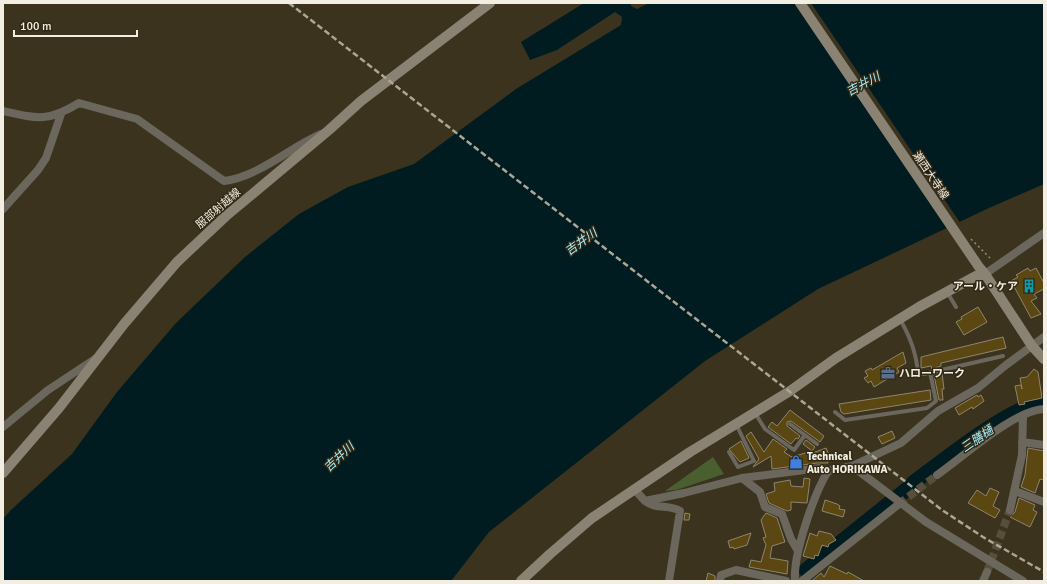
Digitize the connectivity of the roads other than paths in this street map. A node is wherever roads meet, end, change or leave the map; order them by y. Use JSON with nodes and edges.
{"nodes":[{"id":1,"x":490,"y":3,"type":"edge"},
{"id":2,"x":800,"y":3,"type":"edge"},
{"id":3,"x":3,"y":111,"type":"edge"},
{"id":4,"x":61,"y":114,"type":"junction"},
{"id":5,"x":329,"y":130,"type":"junction"},
{"id":6,"x":3,"y":208,"type":"edge"},
{"id":7,"x":1044,"y":233,"type":"edge"},
{"id":8,"x":982,"y":270,"type":"junction"},
{"id":9,"x":946,"y":292,"type":"junction"},
{"id":10,"x":956,"y":307,"type":"dead end"},
{"id":11,"x":900,"y":318,"type":"junction"},
{"id":12,"x":1044,"y":337,"type":"edge"},
{"id":13,"x":1032,"y":346,"type":"junction"},
{"id":14,"x":1003,"y":356,"type":"dead end"},
{"id":15,"x":96,"y":359,"type":"junction"},
{"id":16,"x":1044,"y":359,"type":"edge"},
{"id":17,"x":930,"y":372,"type":"junction"},
{"id":18,"x":1044,"y":409,"type":"edge"},
{"id":19,"x":755,"y":412,"type":"junction"},
{"id":20,"x":835,"y":412,"type":"dead end"},
{"id":21,"x":1023,"y":416,"type":"junction"},
{"id":22,"x":736,"y":424,"type":"junction"},
{"id":23,"x":790,"y":424,"type":"dead end"},
{"id":24,"x":3,"y":427,"type":"edge"},
{"id":25,"x":805,"y":434,"type":"junction"},
{"id":26,"x":1022,"y":442,"type":"junction"},
{"id":27,"x":817,"y":444,"type":"dead end"},
{"id":28,"x":1044,"y":445,"type":"edge"},
{"id":29,"x":729,"y":452,"type":"dead end"},
{"id":30,"x":852,"y":466,"type":"junction"},
{"id":31,"x":828,"y":471,"type":"junction"},
{"id":32,"x":3,"y":473,"type":"edge"},
{"id":33,"x":937,"y":475,"type":"tunnel mouth"},
{"id":34,"x":742,"y":478,"type":"junction"},
{"id":35,"x":635,"y":490,"type":"junction"},
{"id":36,"x":1015,"y":491,"type":"junction"},
{"id":37,"x":645,"y":500,"type":"junction"},
{"id":38,"x":896,"y":500,"type":"junction"},
{"id":39,"x":1044,"y":502,"type":"edge"},
{"id":40,"x":1010,"y":510,"type":"tunnel mouth"},
{"id":41,"x":798,"y":551,"type":"junction"},
{"id":42,"x":986,"y":572,"type":"tunnel mouth"},
{"id":43,"x":522,"y":581,"type":"edge"},
{"id":44,"x":669,"y":581,"type":"edge"},
{"id":45,"x":720,"y":581,"type":"edge"},
{"id":46,"x":786,"y":581,"type":"edge"},
{"id":47,"x":795,"y":581,"type":"edge"},
{"id":48,"x":804,"y":581,"type":"edge"},
{"id":49,"x":983,"y":581,"type":"edge"},
{"id":50,"x":1023,"y":581,"type":"edge"}],
"edges":[{"from":1,"to":5,"type":"main road","name":"服部射越線"},
{"from":2,"to":8,"type":"main road","name":"瀬西大寺線"},
{"from":3,"to":4,"type":"street"},
{"from":4,"to":5,"type":"street"},
{"from":4,"to":6,"type":"street"},
{"from":5,"to":15,"type":"main road","name":"服部射越線"},
{"from":7,"to":8,"type":"street"},
{"from":8,"to":9,"type":"main road"},
{"from":8,"to":13,"type":"main road","name":"瀬西大寺線"},
{"from":9,"to":10,"type":"lane"},
{"from":9,"to":11,"type":"main road"},
{"from":11,"to":17,"type":"lane"},
{"from":11,"to":19,"type":"main road"},
{"from":12,"to":13,"type":"street"},
{"from":13,"to":16,"type":"main road","name":"瀬西大寺線"},
{"from":13,"to":30,"type":"street"},
{"from":14,"to":17,"type":"lane"},
{"from":15,"to":24,"type":"street"},
{"from":15,"to":32,"type":"main road","name":"服部射越線"},
{"from":17,"to":20,"type":"lane"},
{"from":18,"to":21,"type":"street"},
{"from":19,"to":22,"type":"main road"},
{"from":19,"to":25,"type":"lane"},
{"from":21,"to":26,"type":"street"},
{"from":21,"to":33,"type":"street"},
{"from":22,"to":29,"type":"lane"},
{"from":22,"to":35,"type":"main road"},
{"from":23,"to":25,"type":"lane"},
{"from":25,"to":27,"type":"lane"},
{"from":26,"to":28,"type":"street"},
{"from":26,"to":36,"type":"street"},
{"from":30,"to":31,"type":"street"},
{"from":30,"to":38,"type":"street"},
{"from":31,"to":34,"type":"street"},
{"from":31,"to":41,"type":"street"},
{"from":34,"to":37,"type":"street"},
{"from":34,"to":41,"type":"street"},
{"from":35,"to":37,"type":"street"},
{"from":35,"to":43,"type":"main road"},
{"from":36,"to":39,"type":"street"},
{"from":36,"to":40,"type":"street"},
{"from":37,"to":44,"type":"street"},
{"from":38,"to":48,"type":"street"},
{"from":38,"to":50,"type":"street"},
{"from":41,"to":47,"type":"street"},
{"from":42,"to":49,"type":"street"},
{"from":45,"to":46,"type":"street"}]}
